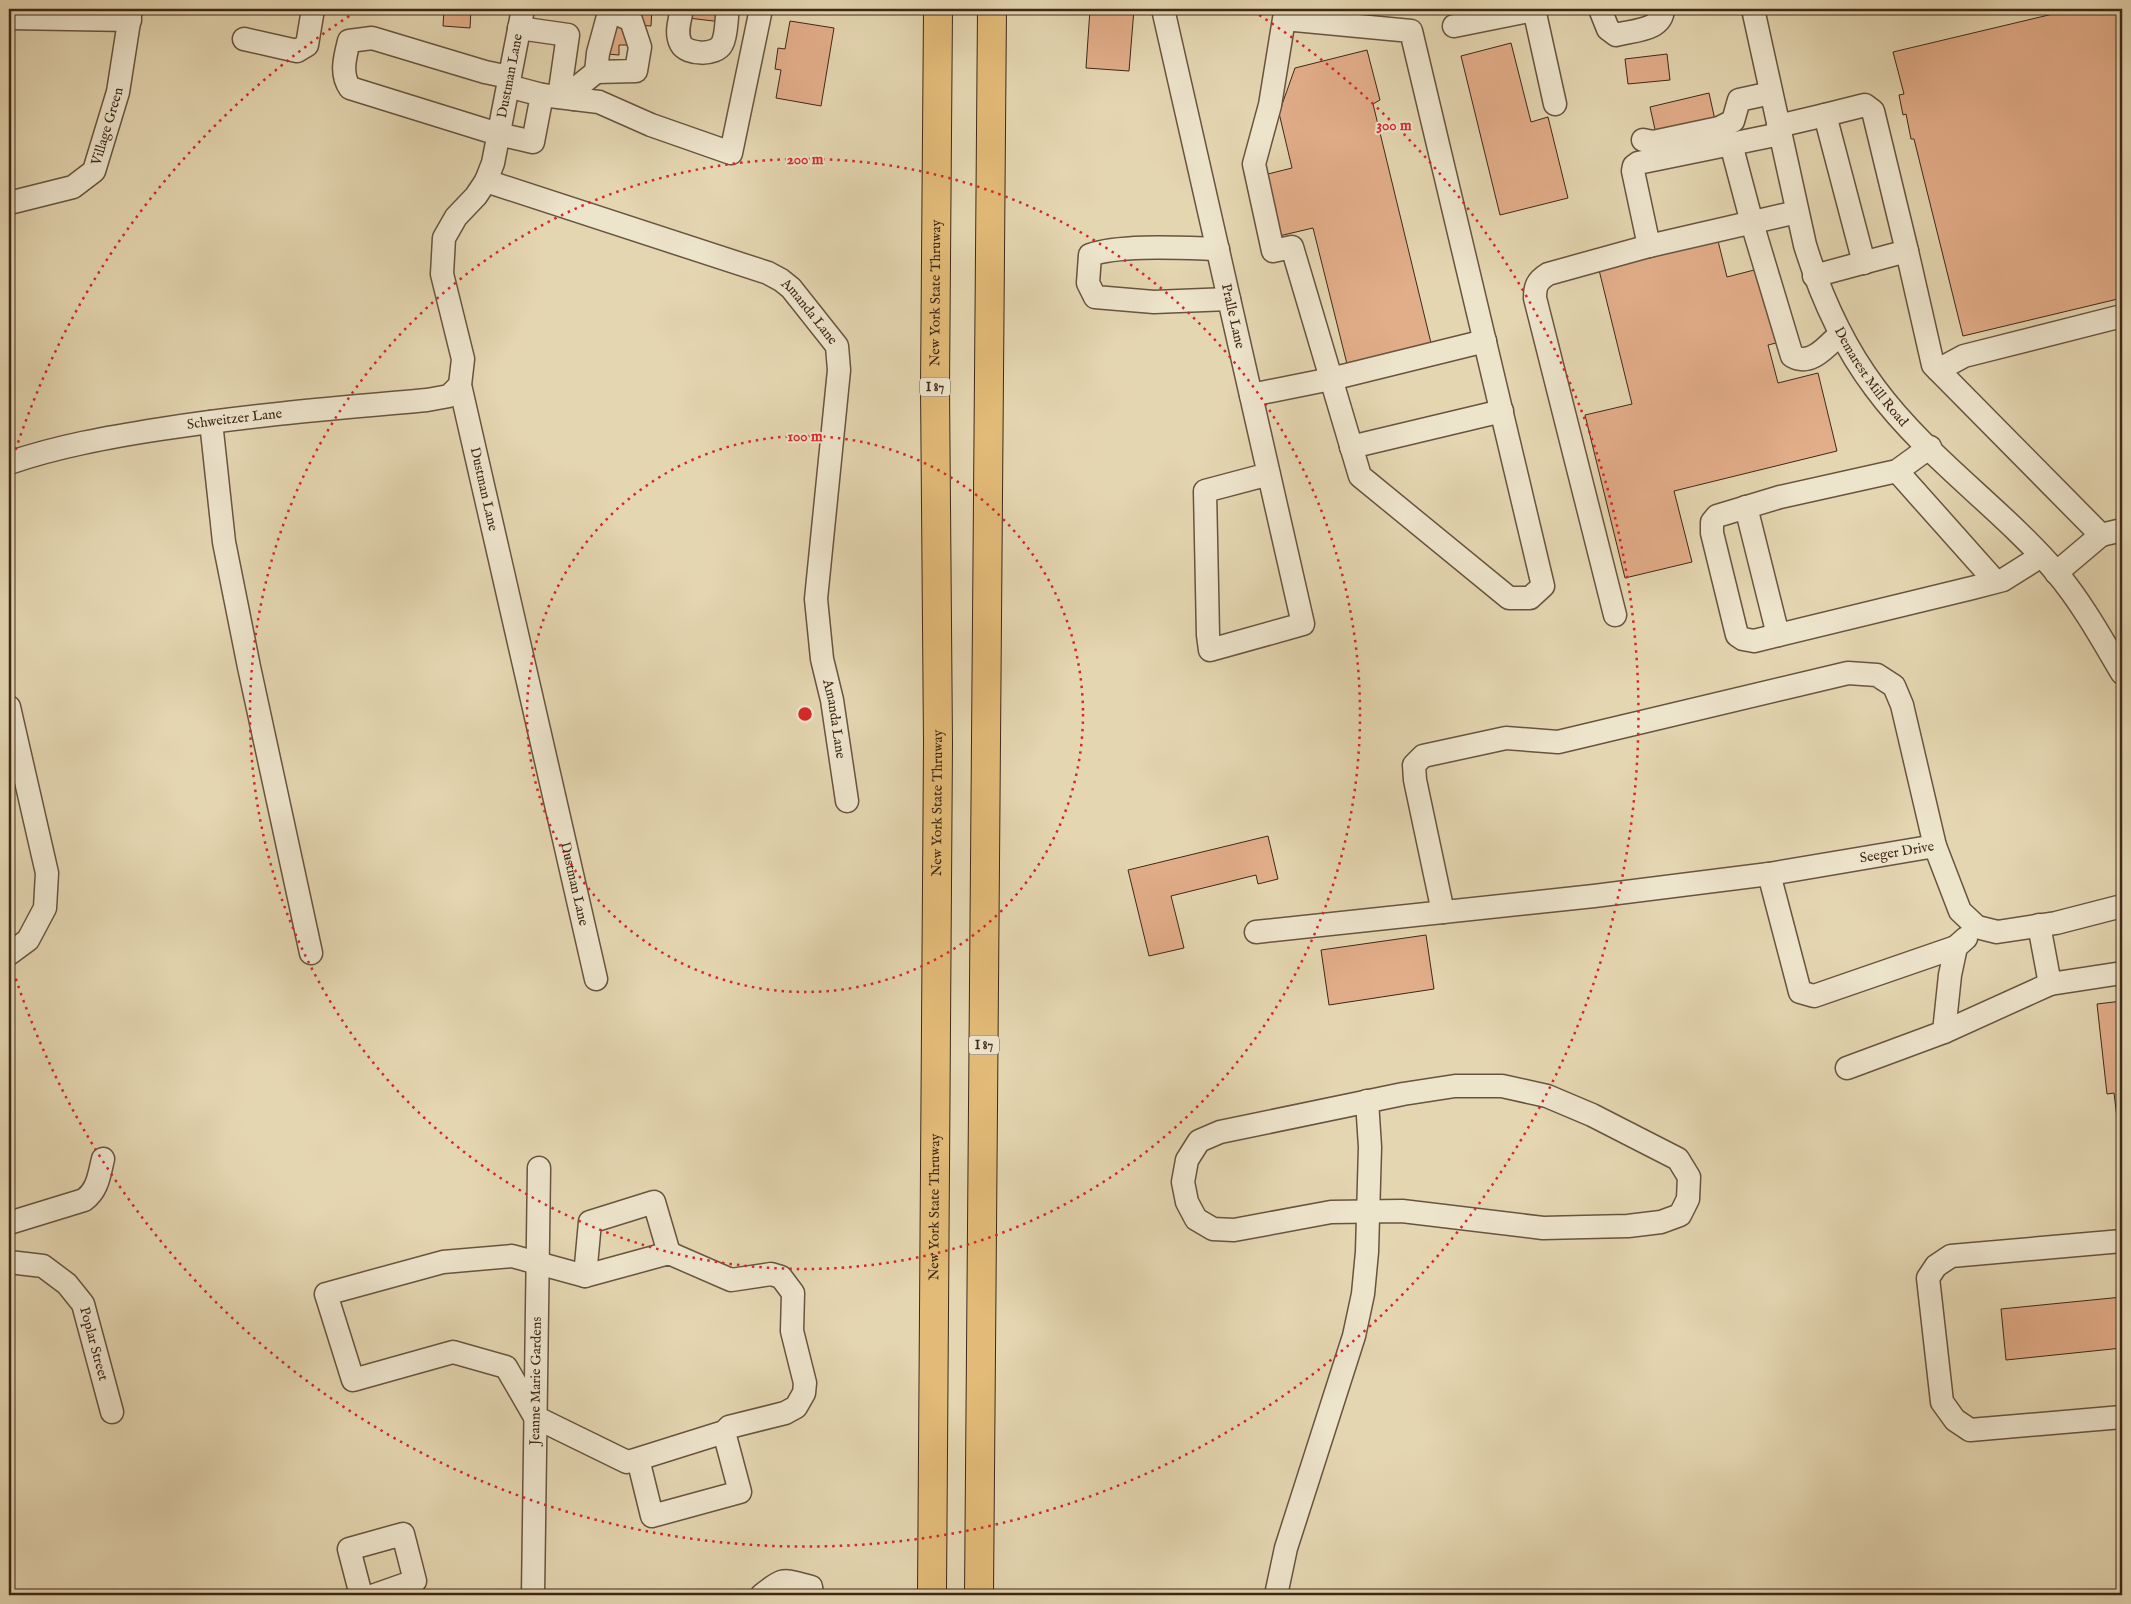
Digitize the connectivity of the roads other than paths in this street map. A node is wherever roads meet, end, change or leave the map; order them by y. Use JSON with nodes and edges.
{"nodes":[{"id":1,"x":313,"y":9,"type":"edge"},
{"id":2,"x":682,"y":9,"type":"edge"},
{"id":3,"x":728,"y":9,"type":"edge"},
{"id":4,"x":761,"y":9,"type":"edge"},
{"id":5,"x":992,"y":9,"type":"edge"},
{"id":6,"x":996,"y":9,"type":"edge"},
{"id":7,"x":1163,"y":9,"type":"edge"},
{"id":8,"x":1600,"y":9,"type":"edge"},
{"id":9,"x":1752,"y":9,"type":"edge"},
{"id":10,"x":610,"y":10,"type":"edge"},
{"id":11,"x":1534,"y":10,"type":"edge"},
{"id":12,"x":1663,"y":13,"type":"edge"},
{"id":13,"x":131,"y":14,"type":"edge"},
{"id":14,"x":1285,"y":14,"type":"edge"},
{"id":15,"x":937,"y":16,"type":"edge"},
{"id":16,"x":9,"y":18,"type":"edge"},
{"id":17,"x":521,"y":18,"type":"edge"},
{"id":18,"x":1454,"y":26,"type":"dead end"},
{"id":19,"x":244,"y":39,"type":"dead end"},
{"id":20,"x":991,"y":54,"type":"junction"},
{"id":21,"x":596,"y":72,"type":"junction"},
{"id":22,"x":508,"y":81,"type":"junction"},
{"id":23,"x":1771,"y":93,"type":"junction"},
{"id":24,"x":558,"y":97,"type":"junction"},
{"id":25,"x":1555,"y":104,"type":"dead end"},
{"id":26,"x":1825,"y":115,"type":"junction"},
{"id":27,"x":1779,"y":130,"type":"junction"},
{"id":28,"x":498,"y":134,"type":"junction"},
{"id":29,"x":1643,"y":140,"type":"dead end"},
{"id":30,"x":1731,"y":144,"type":"junction"},
{"id":31,"x":486,"y":181,"type":"junction"},
{"id":32,"x":9,"y":203,"type":"edge"},
{"id":33,"x":1796,"y":212,"type":"junction"},
{"id":34,"x":1752,"y":223,"type":"junction"},
{"id":35,"x":1650,"y":246,"type":"junction"},
{"id":36,"x":1218,"y":249,"type":"junction"},
{"id":37,"x":1907,"y":251,"type":"junction"},
{"id":38,"x":1864,"y":263,"type":"junction"},
{"id":39,"x":1814,"y":276,"type":"junction"},
{"id":40,"x":1229,"y":298,"type":"junction"},
{"id":41,"x":2122,"y":316,"type":"edge"},
{"id":42,"x":1840,"y":334,"type":"junction"},
{"id":43,"x":1485,"y":341,"type":"junction"},
{"id":44,"x":1938,"y":370,"type":"junction"},
{"id":45,"x":1331,"y":379,"type":"junction"},
{"id":46,"x":460,"y":385,"type":"junction"},
{"id":47,"x":1251,"y":395,"type":"junction"},
{"id":48,"x":1502,"y":411,"type":"junction"},
{"id":49,"x":211,"y":422,"type":"junction"},
{"id":50,"x":1351,"y":447,"type":"junction"},
{"id":51,"x":1930,"y":447,"type":"junction"},
{"id":52,"x":9,"y":463,"type":"edge"},
{"id":53,"x":1897,"y":471,"type":"junction"},
{"id":54,"x":1269,"y":474,"type":"junction"},
{"id":55,"x":1746,"y":507,"type":"junction"},
{"id":56,"x":2112,"y":533,"type":"edge"},
{"id":57,"x":2041,"y":556,"type":"junction"},
{"id":58,"x":2056,"y":573,"type":"junction"},
{"id":59,"x":1995,"y":581,"type":"junction"},
{"id":60,"x":1615,"y":615,"type":"dead end"},
{"id":61,"x":1778,"y":635,"type":"junction"},
{"id":62,"x":2122,"y":673,"type":"edge"},
{"id":63,"x":9,"y":707,"type":"edge"},
{"id":64,"x":847,"y":801,"type":"dead end"},
{"id":65,"x":1935,"y":846,"type":"junction"},
{"id":66,"x":1769,"y":874,"type":"junction"},
{"id":67,"x":2122,"y":906,"type":"edge"},
{"id":68,"x":1443,"y":912,"type":"junction"},
{"id":69,"x":2039,"y":926,"type":"junction"},
{"id":70,"x":1978,"y":927,"type":"junction"},
{"id":71,"x":1256,"y":932,"type":"dead end"},
{"id":72,"x":1956,"y":947,"type":"junction"},
{"id":73,"x":311,"y":952,"type":"dead end"},
{"id":74,"x":9,"y":954,"type":"edge"},
{"id":75,"x":2122,"y":974,"type":"edge"},
{"id":76,"x":596,"y":979,"type":"dead end"},
{"id":77,"x":2050,"y":984,"type":"junction"},
{"id":78,"x":1944,"y":1032,"type":"junction"},
{"id":79,"x":1847,"y":1068,"type":"dead end"},
{"id":80,"x":1367,"y":1102,"type":"junction"},
{"id":81,"x":103,"y":1159,"type":"dead end"},
{"id":82,"x":539,"y":1168,"type":"dead end"},
{"id":83,"x":1367,"y":1211,"type":"junction"},
{"id":84,"x":9,"y":1222,"type":"edge"},
{"id":85,"x":2122,"y":1241,"type":"edge"},
{"id":86,"x":668,"y":1253,"type":"junction"},
{"id":87,"x":9,"y":1262,"type":"edge"},
{"id":88,"x":538,"y":1264,"type":"junction"},
{"id":89,"x":585,"y":1276,"type":"junction"},
{"id":90,"x":112,"y":1412,"type":"dead end"},
{"id":91,"x":535,"y":1417,"type":"junction"},
{"id":92,"x":2122,"y":1417,"type":"edge"},
{"id":93,"x":724,"y":1432,"type":"junction"},
{"id":94,"x":638,"y":1458,"type":"junction"},
{"id":95,"x":1283,"y":1594,"type":"edge"},
{"id":96,"x":361,"y":1595,"type":"edge"},
{"id":97,"x":375,"y":1595,"type":"edge"},
{"id":98,"x":534,"y":1595,"type":"edge"},
{"id":99,"x":762,"y":1595,"type":"edge"},
{"id":100,"x":812,"y":1595,"type":"edge"},
{"id":101,"x":932,"y":1595,"type":"edge"},
{"id":102,"x":979,"y":1595,"type":"edge"}],
"edges":[{"from":1,"to":19,"type":"street"},
{"from":2,"to":3,"type":"street"},
{"from":4,"to":24,"type":"street"},
{"from":5,"to":20,"type":"highway","number":"I 87"},
{"from":6,"to":20,"type":"highway"},
{"from":7,"to":36,"type":"street","name":"Pralle Lane"},
{"from":8,"to":12,"type":"street"},
{"from":9,"to":23,"type":"street","name":"Demarest Mill Road"},
{"from":10,"to":21,"type":"street"},
{"from":10,"to":21,"type":"street"},
{"from":11,"to":18,"type":"street"},
{"from":11,"to":25,"type":"street"},
{"from":13,"to":16,"type":"street","name":"Village Green"},
{"from":13,"to":32,"type":"street","name":"Village Green"},
{"from":14,"to":43,"type":"street"},
{"from":14,"to":45,"type":"street"},
{"from":15,"to":101,"type":"highway","name":"New York State Thruway","number":"I 87"},
{"from":17,"to":22,"type":"street","name":"Dustman Lane"},
{"from":17,"to":24,"type":"street"},
{"from":20,"to":102,"type":"highway","number":"I 87"},
{"from":21,"to":24,"type":"street"},
{"from":22,"to":24,"type":"street"},
{"from":22,"to":28,"type":"street","name":"Dustman Lane"},
{"from":22,"to":28,"type":"street"},
{"from":23,"to":27,"type":"street","name":"Demarest Mill Road"},
{"from":23,"to":29,"type":"street"},
{"from":24,"to":28,"type":"street"},
{"from":26,"to":27,"type":"street"},
{"from":26,"to":37,"type":"street"},
{"from":26,"to":38,"type":"street"},
{"from":27,"to":30,"type":"street"},
{"from":27,"to":33,"type":"street","name":"Demarest Mill Road"},
{"from":28,"to":31,"type":"street","name":"Dustman Lane"},
{"from":30,"to":34,"type":"street"},
{"from":30,"to":35,"type":"street"},
{"from":31,"to":46,"type":"street","name":"Dustman Lane"},
{"from":31,"to":64,"type":"street","name":"Amanda Lane"},
{"from":33,"to":34,"type":"street"},
{"from":33,"to":39,"type":"street","name":"Demarest Mill Road"},
{"from":34,"to":35,"type":"street"},
{"from":34,"to":42,"type":"street"},
{"from":35,"to":60,"type":"street"},
{"from":36,"to":40,"type":"street","name":"Pralle Lane"},
{"from":36,"to":40,"type":"street"},
{"from":37,"to":38,"type":"street"},
{"from":37,"to":44,"type":"street"},
{"from":38,"to":39,"type":"street"},
{"from":39,"to":42,"type":"street","name":"Demarest Mill Road"},
{"from":40,"to":47,"type":"street","name":"Pralle Lane"},
{"from":41,"to":44,"type":"street"},
{"from":42,"to":51,"type":"street","name":"Demarest Mill Road"},
{"from":43,"to":45,"type":"street"},
{"from":43,"to":48,"type":"street"},
{"from":44,"to":56,"type":"street"},
{"from":45,"to":47,"type":"street"},
{"from":45,"to":50,"type":"street"},
{"from":46,"to":49,"type":"street","name":"Schweitzer Lane"},
{"from":46,"to":76,"type":"street","name":"Dustman Lane"},
{"from":47,"to":54,"type":"street","name":"Pralle Lane"},
{"from":48,"to":50,"type":"street"},
{"from":48,"to":50,"type":"street"},
{"from":49,"to":52,"type":"street","name":"Schweitzer Lane"},
{"from":49,"to":73,"type":"street"},
{"from":51,"to":53,"type":"street"},
{"from":51,"to":57,"type":"street","name":"Demarest Mill Road"},
{"from":53,"to":55,"type":"street"},
{"from":53,"to":59,"type":"street"},
{"from":54,"to":54,"type":"street","name":"Pralle Lane"},
{"from":55,"to":61,"type":"street"},
{"from":55,"to":61,"type":"street"},
{"from":56,"to":58,"type":"street"},
{"from":57,"to":58,"type":"street","name":"Demarest Mill Road"},
{"from":57,"to":59,"type":"street"},
{"from":58,"to":62,"type":"street","name":"Demarest Mill Road"},
{"from":59,"to":61,"type":"street"},
{"from":63,"to":74,"type":"street"},
{"from":65,"to":66,"type":"street","name":"Seeger Drive"},
{"from":65,"to":68,"type":"street"},
{"from":65,"to":70,"type":"street","name":"Seeger Drive"},
{"from":66,"to":68,"type":"street","name":"Seeger Drive"},
{"from":66,"to":72,"type":"street"},
{"from":67,"to":69,"type":"street"},
{"from":68,"to":71,"type":"street","name":"Seeger Drive"},
{"from":69,"to":70,"type":"street"},
{"from":69,"to":77,"type":"street"},
{"from":70,"to":72,"type":"street"},
{"from":72,"to":78,"type":"street"},
{"from":75,"to":77,"type":"street"},
{"from":77,"to":78,"type":"street"},
{"from":78,"to":79,"type":"street"},
{"from":80,"to":83,"type":"street"},
{"from":80,"to":83,"type":"street"},
{"from":80,"to":83,"type":"street"},
{"from":81,"to":84,"type":"street"},
{"from":82,"to":88,"type":"street","name":"Jeanne Marie Gardens"},
{"from":83,"to":95,"type":"street"},
{"from":85,"to":92,"type":"street"},
{"from":86,"to":89,"type":"street"},
{"from":86,"to":89,"type":"street"},
{"from":86,"to":93,"type":"street"},
{"from":87,"to":90,"type":"street","name":"Poplar Street"},
{"from":88,"to":89,"type":"street"},
{"from":88,"to":91,"type":"street","name":"Jeanne Marie Gardens"},
{"from":88,"to":91,"type":"street"},
{"from":91,"to":94,"type":"street"},
{"from":91,"to":98,"type":"street","name":"Jeanne Marie Gardens"},
{"from":93,"to":94,"type":"street"},
{"from":93,"to":94,"type":"street"},
{"from":96,"to":97,"type":"street"},
{"from":99,"to":100,"type":"street"}]}
